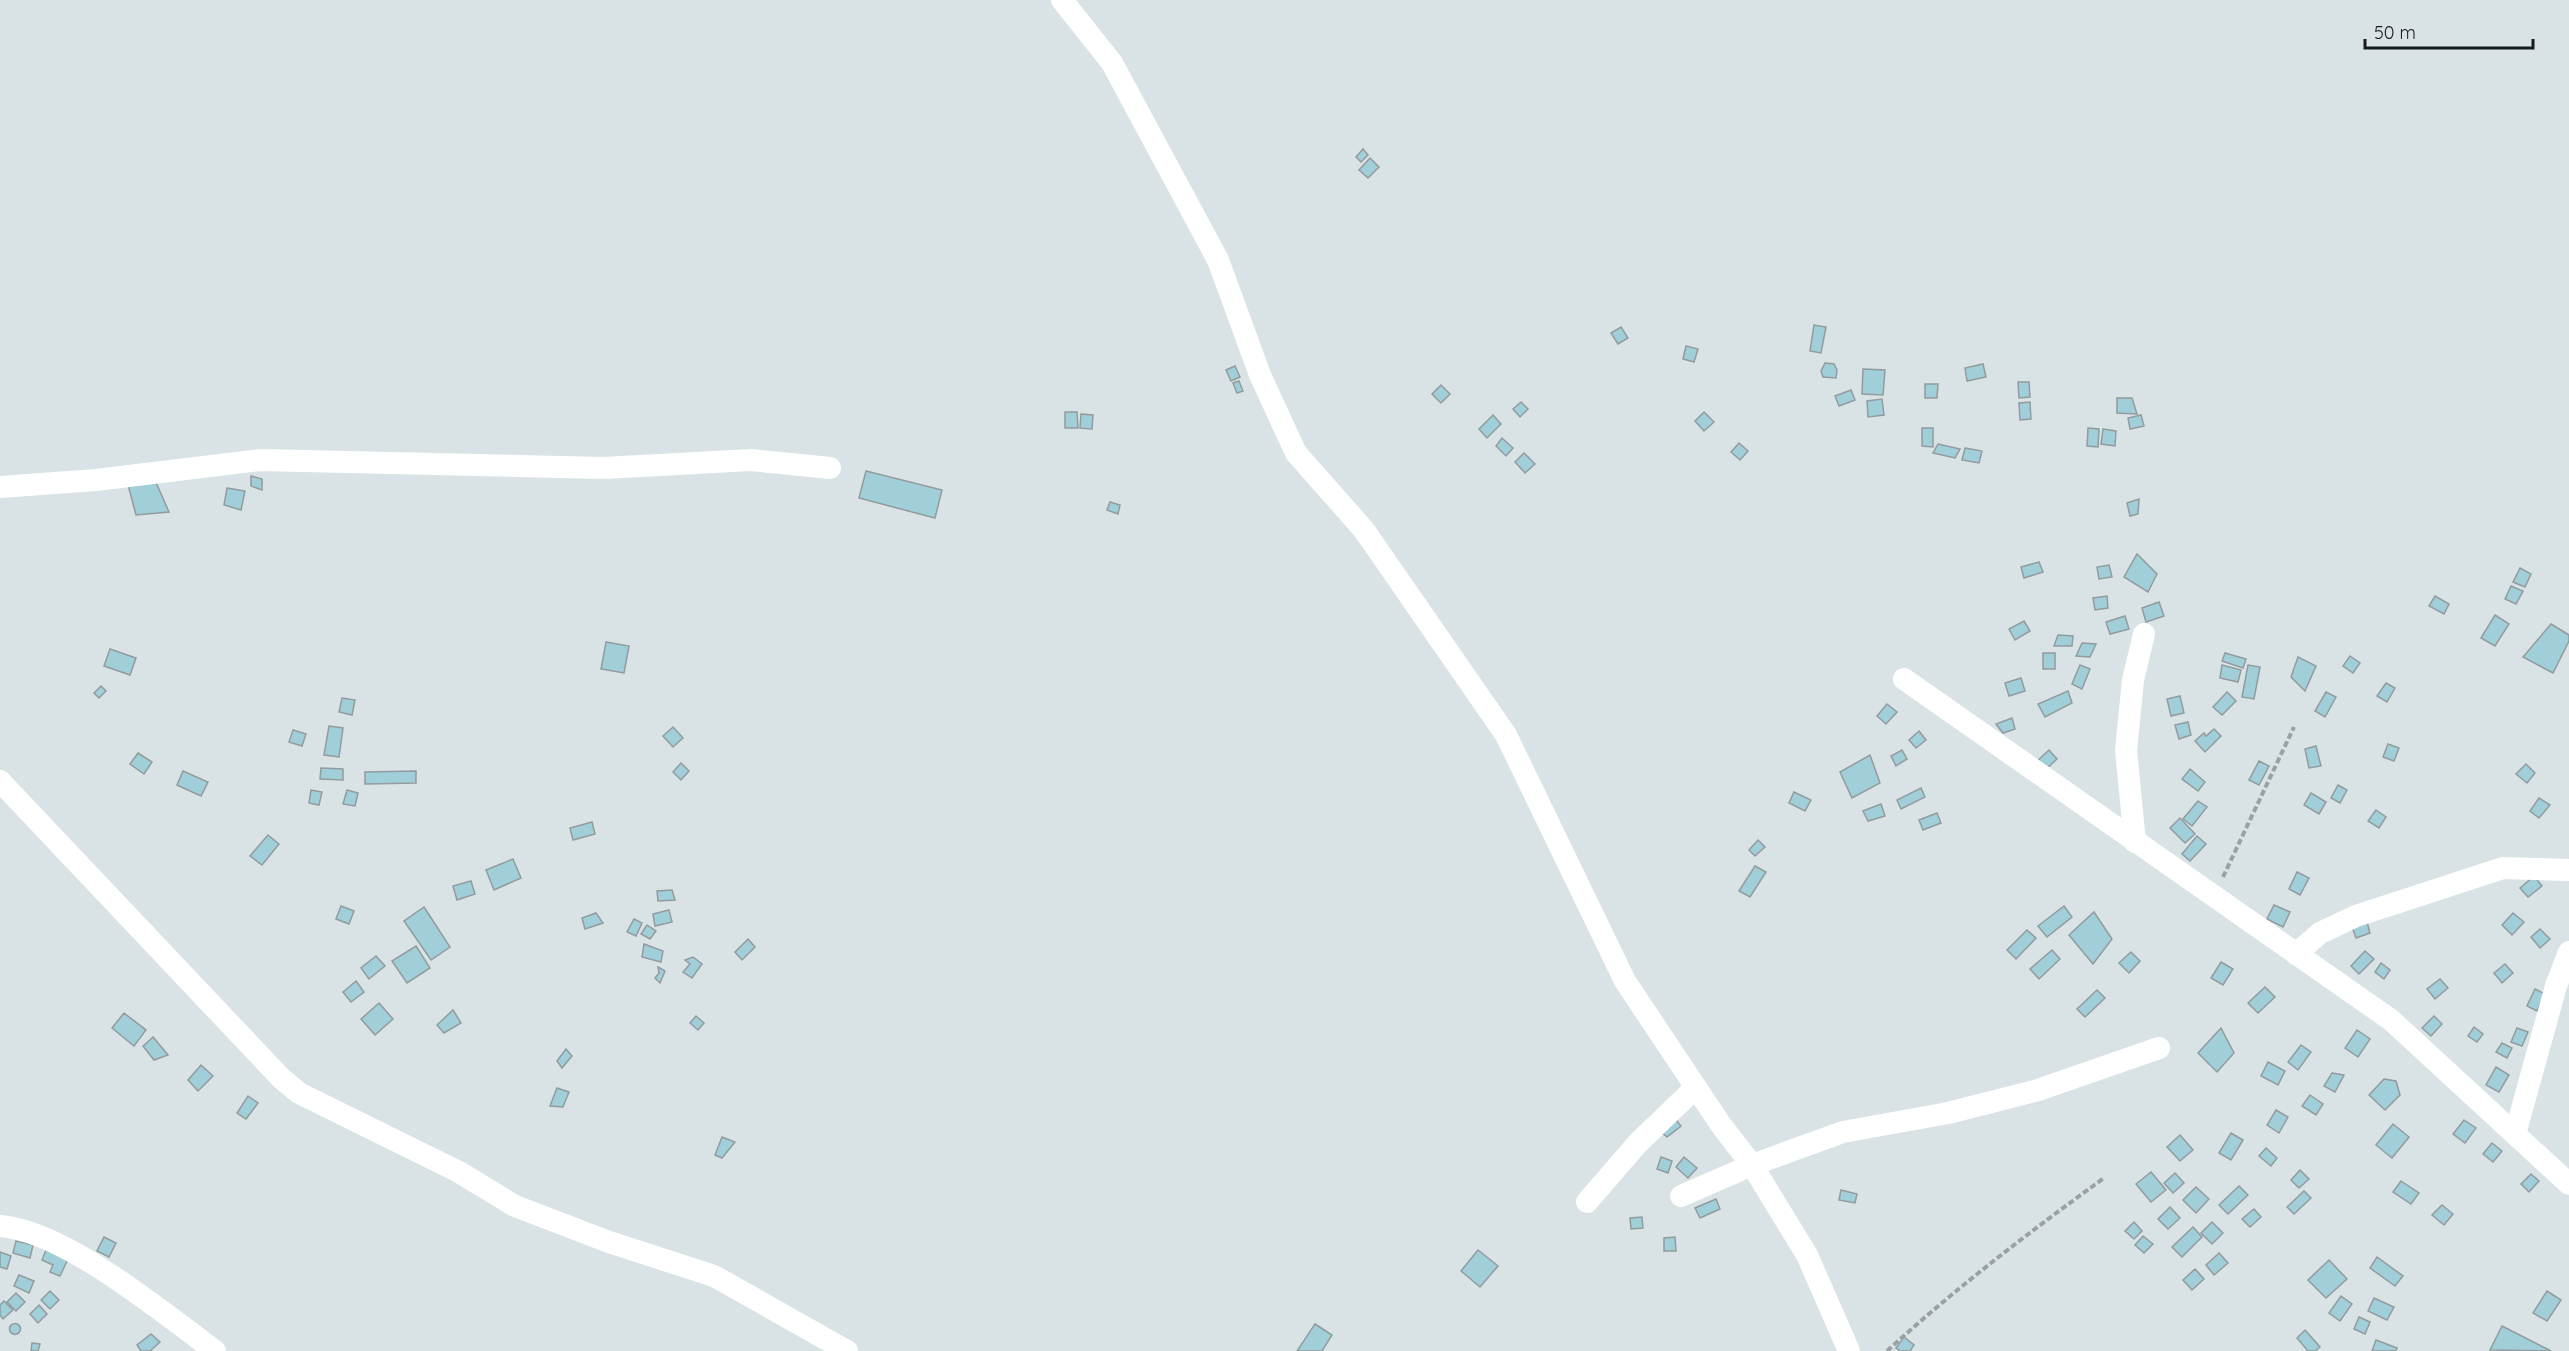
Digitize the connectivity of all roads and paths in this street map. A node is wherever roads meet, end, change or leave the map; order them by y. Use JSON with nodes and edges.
{"nodes":[{"id":1,"x":1062,"y":0,"type":"edge"},
{"id":2,"x":830,"y":468,"type":"dead end"},
{"id":3,"x":0,"y":487,"type":"edge"},
{"id":4,"x":2144,"y":634,"type":"dead end"},
{"id":5,"x":1904,"y":679,"type":"dead end"},
{"id":6,"x":2294,"y":727,"type":"dead end"},
{"id":7,"x":0,"y":781,"type":"edge"},
{"id":8,"x":2135,"y":842,"type":"junction"},
{"id":9,"x":2569,"y":870,"type":"edge"},
{"id":10,"x":2213,"y":897,"type":"junction"},
{"id":11,"x":2569,"y":952,"type":"edge"},
{"id":12,"x":2296,"y":954,"type":"junction"},
{"id":13,"x":2159,"y":1048,"type":"dead end"},
{"id":14,"x":1695,"y":1088,"type":"junction"},
{"id":15,"x":2515,"y":1134,"type":"junction"},
{"id":16,"x":1752,"y":1165,"type":"junction"},
{"id":17,"x":2104,"y":1178,"type":"dead end"},
{"id":18,"x":2569,"y":1184,"type":"edge"},
{"id":19,"x":1681,"y":1196,"type":"dead end"},
{"id":20,"x":1587,"y":1202,"type":"dead end"},
{"id":21,"x":0,"y":1226,"type":"edge"},
{"id":22,"x":214,"y":1351,"type":"edge"},
{"id":23,"x":847,"y":1351,"type":"edge"},
{"id":24,"x":1849,"y":1351,"type":"edge"},
{"id":25,"x":1887,"y":1351,"type":"edge"}],
"edges":[{"from":1,"to":14,"type":"street"},
{"from":2,"to":3,"type":"street"},
{"from":4,"to":8,"type":"street"},
{"from":5,"to":8,"type":"street"},
{"from":6,"to":10,"type":"path"},
{"from":7,"to":23,"type":"street"},
{"from":8,"to":10,"type":"street"},
{"from":9,"to":12,"type":"street"},
{"from":10,"to":12,"type":"street"},
{"from":11,"to":15,"type":"street"},
{"from":12,"to":15,"type":"street"},
{"from":13,"to":16,"type":"street"},
{"from":14,"to":16,"type":"street"},
{"from":14,"to":20,"type":"street"},
{"from":15,"to":18,"type":"street"},
{"from":16,"to":19,"type":"street"},
{"from":16,"to":24,"type":"street"},
{"from":17,"to":25,"type":"path"},
{"from":21,"to":22,"type":"street"}]}
